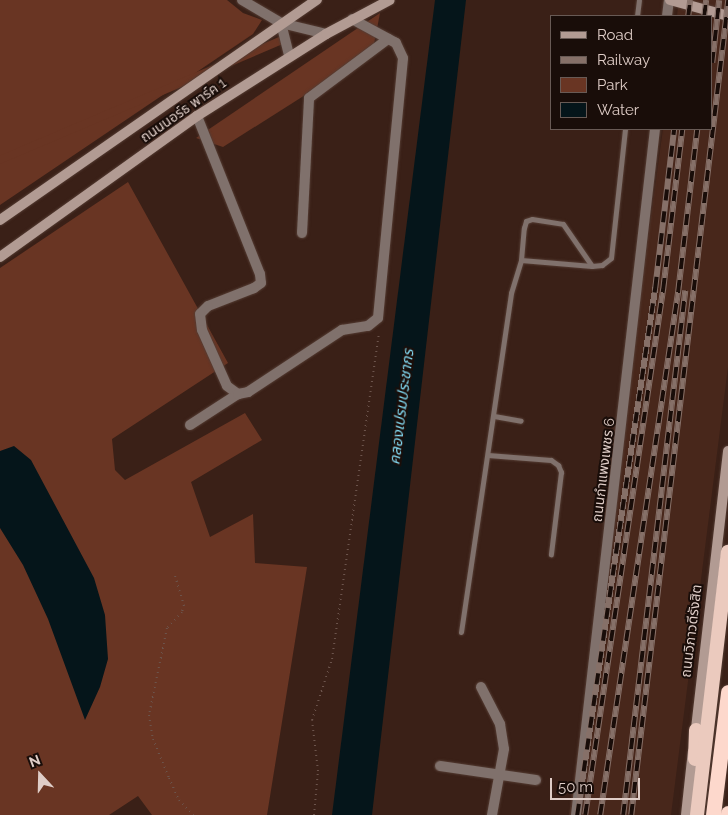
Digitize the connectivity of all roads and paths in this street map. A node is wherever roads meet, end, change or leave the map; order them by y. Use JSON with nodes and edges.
{"nodes":[{"id":1,"x":242,"y":0,"type":"edge"},
{"id":2,"x":316,"y":0,"type":"edge"},
{"id":3,"x":390,"y":0,"type":"edge"},
{"id":4,"x":639,"y":0,"type":"edge"},
{"id":5,"x":670,"y":0,"type":"edge"},
{"id":6,"x":637,"y":15,"type":"edge"},
{"id":7,"x":667,"y":15,"type":"edge"},
{"id":8,"x":728,"y":16,"type":"edge"},
{"id":9,"x":352,"y":19,"type":"junction"},
{"id":10,"x":281,"y":23,"type":"junction"},
{"id":11,"x":326,"y":34,"type":"junction"},
{"id":12,"x":388,"y":38,"type":"junction"},
{"id":13,"x":289,"y":56,"type":"junction"},
{"id":14,"x":197,"y":116,"type":"junction"},
{"id":15,"x":625,"y":130,"type":"edge"},
{"id":16,"x":655,"y":130,"type":"edge"},
{"id":17,"x":0,"y":220,"type":"edge"},
{"id":18,"x":302,"y":233,"type":"dead end"},
{"id":19,"x":0,"y":257,"type":"edge"},
{"id":20,"x":522,"y":260,"type":"junction"},
{"id":21,"x":592,"y":266,"type":"junction"},
{"id":22,"x":377,"y":322,"type":"junction"},
{"id":23,"x":238,"y":394,"type":"junction"},
{"id":24,"x":494,"y":416,"type":"junction"},
{"id":25,"x":521,"y":422,"type":"dead end"},
{"id":26,"x":190,"y":425,"type":"dead end"},
{"id":27,"x":728,"y":451,"type":"edge"},
{"id":28,"x":488,"y":456,"type":"junction"},
{"id":29,"x":728,"y":552,"type":"edge"},
{"id":30,"x":551,"y":554,"type":"dead end"},
{"id":31,"x":175,"y":576,"type":"dead end"},
{"id":32,"x":461,"y":632,"type":"dead end"},
{"id":33,"x":481,"y":687,"type":"dead end"},
{"id":34,"x":728,"y":692,"type":"edge"},
{"id":35,"x":696,"y":730,"type":"junction"},
{"id":36,"x":440,"y":766,"type":"dead end"},
{"id":37,"x":499,"y":774,"type":"junction"},
{"id":38,"x":536,"y":780,"type":"dead end"},
{"id":39,"x":192,"y":815,"type":"edge"},
{"id":40,"x":314,"y":815,"type":"edge"},
{"id":41,"x":492,"y":815,"type":"edge"},
{"id":42,"x":576,"y":815,"type":"edge"},
{"id":43,"x":686,"y":815,"type":"edge"},
{"id":44,"x":696,"y":815,"type":"edge"},
{"id":45,"x":713,"y":815,"type":"edge"}],
"edges":[{"from":1,"to":10,"type":"street"},
{"from":2,"to":10,"type":"main road","name":"ถนนนอร์ธ พาร์ค 1"},
{"from":3,"to":9,"type":"main road","name":"ถนนนอร์ธ พาร์ค 1"},
{"from":4,"to":6,"type":"lane"},
{"from":5,"to":7,"type":"street"},
{"from":5,"to":8,"type":"main road"},
{"from":9,"to":11,"type":"main road","name":"ถนนนอร์ธ พาร์ค 1"},
{"from":9,"to":12,"type":"street"},
{"from":10,"to":11,"type":"street"},
{"from":10,"to":13,"type":"street"},
{"from":10,"to":17,"type":"main road","name":"ถนนนอร์ธ พาร์ค 1"},
{"from":11,"to":13,"type":"main road","name":"ถนนนอร์ธ พาร์ค 1"},
{"from":12,"to":18,"type":"street"},
{"from":12,"to":22,"type":"street"},
{"from":13,"to":14,"type":"main road","name":"ถนนนอร์ธ พาร์ค 1"},
{"from":14,"to":19,"type":"main road","name":"ถนนนอร์ธ พาร์ค 1"},
{"from":14,"to":23,"type":"street"},
{"from":15,"to":21,"type":"lane"},
{"from":16,"to":42,"type":"street","name":"ถนนกำแพงเพชร 6"},
{"from":20,"to":21,"type":"lane"},
{"from":20,"to":21,"type":"lane"},
{"from":20,"to":24,"type":"lane"},
{"from":22,"to":23,"type":"street"},
{"from":22,"to":40,"type":"path"},
{"from":23,"to":26,"type":"street"},
{"from":24,"to":25,"type":"lane"},
{"from":24,"to":28,"type":"lane"},
{"from":27,"to":35,"type":"main road","name":"ถนนวิภาวดีรังสิต"},
{"from":28,"to":30,"type":"lane"},
{"from":28,"to":32,"type":"lane"},
{"from":29,"to":44,"type":"highway","name":"ถนนวิภาวดีรังสิต"},
{"from":31,"to":39,"type":"path"},
{"from":33,"to":37,"type":"street"},
{"from":34,"to":45,"type":"highway"},
{"from":35,"to":43,"type":"main road","name":"ถนนวิภาวดีรังสิต"},
{"from":35,"to":44,"type":"highway"},
{"from":36,"to":37,"type":"street"},
{"from":37,"to":38,"type":"street"},
{"from":37,"to":41,"type":"street"}]}
